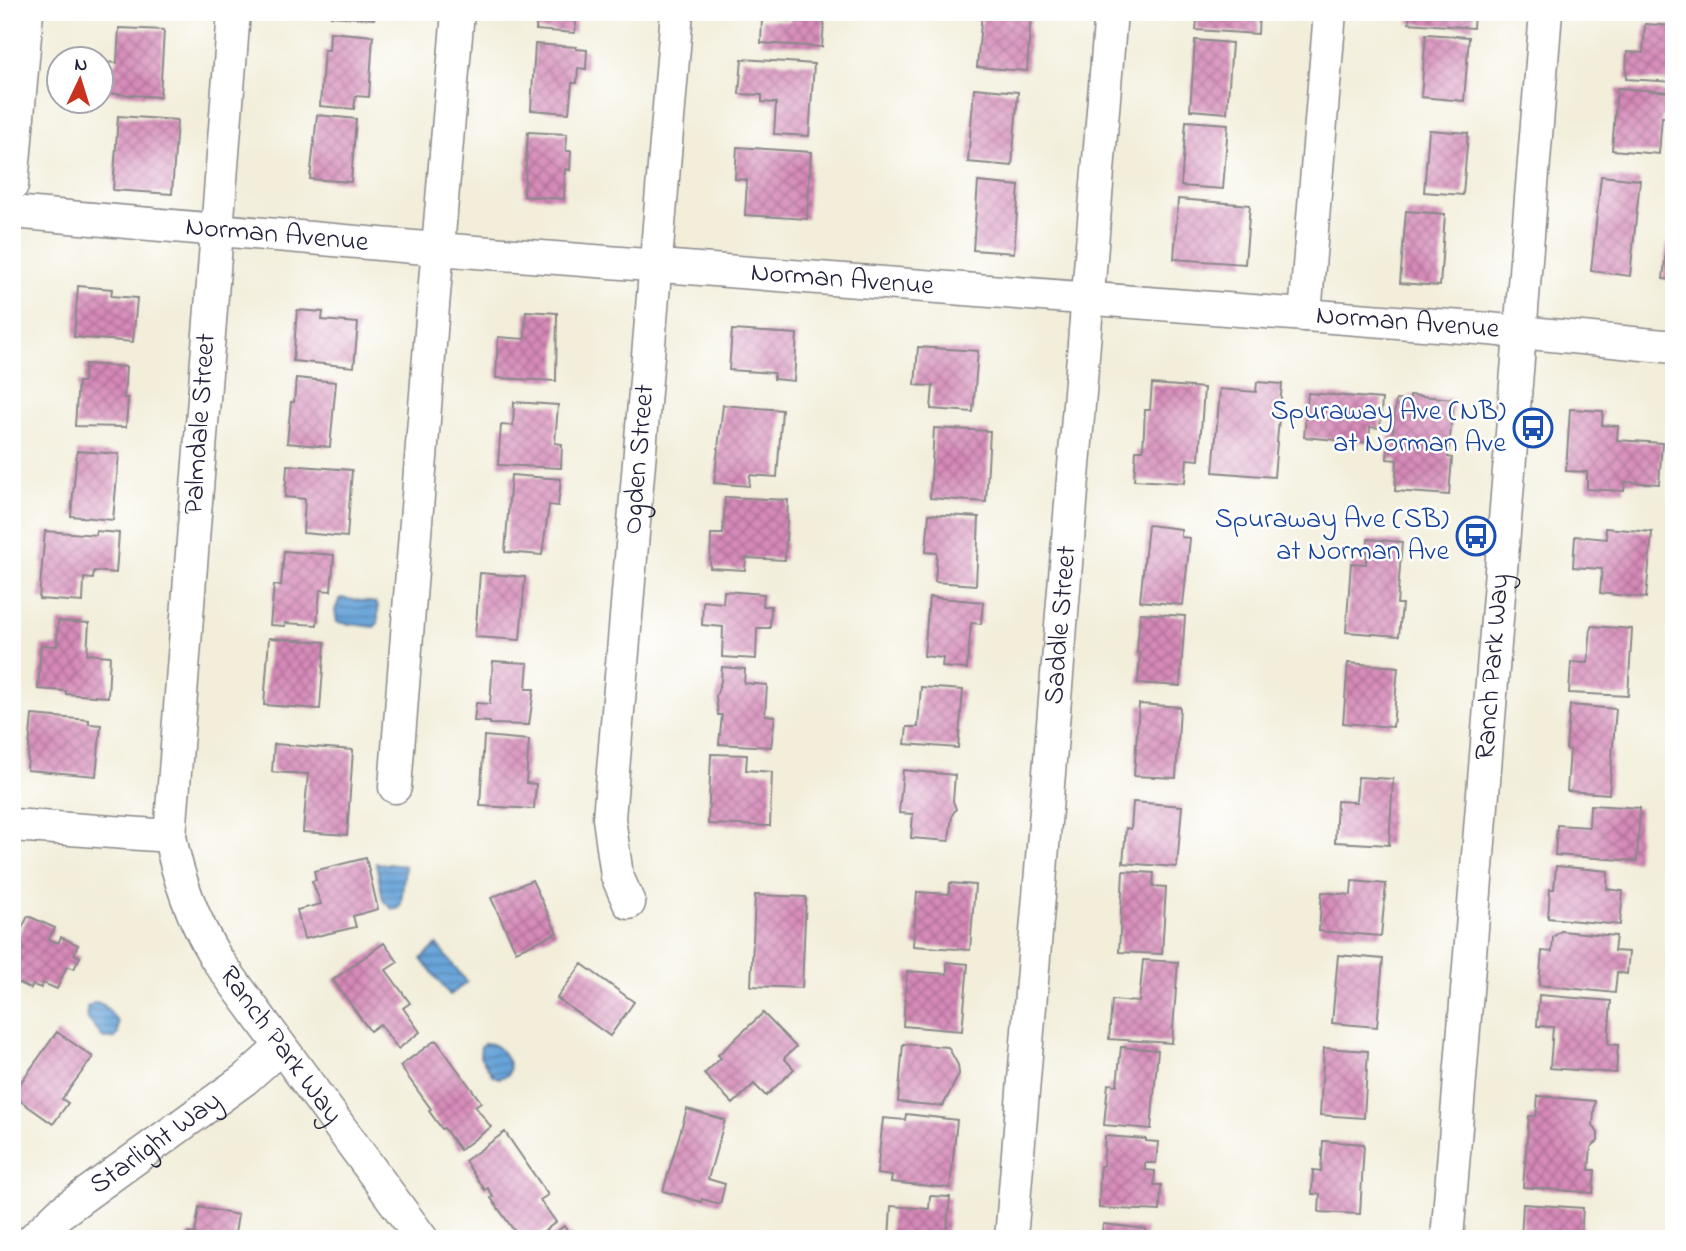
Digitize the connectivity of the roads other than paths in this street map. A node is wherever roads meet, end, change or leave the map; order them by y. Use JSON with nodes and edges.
{"nodes":[{"id":1,"x":27,"y":12,"type":"edge"},
{"id":2,"x":234,"y":12,"type":"edge"},
{"id":3,"x":458,"y":12,"type":"edge"},
{"id":4,"x":677,"y":12,"type":"edge"},
{"id":5,"x":1111,"y":12,"type":"edge"},
{"id":6,"x":1330,"y":12,"type":"edge"},
{"id":7,"x":1546,"y":12,"type":"edge"},
{"id":8,"x":12,"y":185,"type":"edge"},
{"id":9,"x":12,"y":212,"type":"edge"},
{"id":10,"x":216,"y":229,"type":"junction"},
{"id":11,"x":438,"y":249,"type":"junction"},
{"id":12,"x":655,"y":265,"type":"junction"},
{"id":13,"x":1088,"y":298,"type":"junction"},
{"id":14,"x":1305,"y":315,"type":"junction"},
{"id":15,"x":1519,"y":331,"type":"junction"},
{"id":16,"x":1674,"y":347,"type":"edge"},
{"id":17,"x":395,"y":787,"type":"dead end"},
{"id":18,"x":12,"y":825,"type":"edge"},
{"id":19,"x":170,"y":836,"type":"junction"},
{"id":20,"x":629,"y":903,"type":"dead end"},
{"id":21,"x":280,"y":1048,"type":"junction"},
{"id":22,"x":33,"y":1239,"type":"edge"},
{"id":23,"x":422,"y":1239,"type":"edge"},
{"id":24,"x":1011,"y":1239,"type":"edge"},
{"id":25,"x":1447,"y":1239,"type":"edge"}],
"edges":[{"from":1,"to":8,"type":"street"},
{"from":2,"to":10,"type":"street","name":"Palmdale Street"},
{"from":3,"to":11,"type":"street"},
{"from":4,"to":12,"type":"street","name":"Ogden Street"},
{"from":5,"to":13,"type":"street","name":"Saddle Street"},
{"from":6,"to":14,"type":"street"},
{"from":7,"to":15,"type":"street","name":"Ranch Park Way"},
{"from":9,"to":10,"type":"street","name":"Norman Avenue"},
{"from":10,"to":11,"type":"street","name":"Norman Avenue"},
{"from":10,"to":19,"type":"street","name":"Palmdale Street"},
{"from":11,"to":12,"type":"street","name":"Norman Avenue"},
{"from":11,"to":17,"type":"street"},
{"from":12,"to":13,"type":"street","name":"Norman Avenue"},
{"from":12,"to":20,"type":"street","name":"Ogden Street"},
{"from":13,"to":14,"type":"street","name":"Norman Avenue"},
{"from":13,"to":24,"type":"street","name":"Saddle Street"},
{"from":14,"to":15,"type":"street","name":"Norman Avenue"},
{"from":15,"to":16,"type":"street","name":"Norman Avenue"},
{"from":15,"to":25,"type":"street","name":"Ranch Park Way"},
{"from":18,"to":19,"type":"street"},
{"from":19,"to":21,"type":"street","name":"Ranch Park Way"},
{"from":21,"to":22,"type":"street","name":"Starlight Way"},
{"from":21,"to":23,"type":"street","name":"Ranch Park Way"}]}
